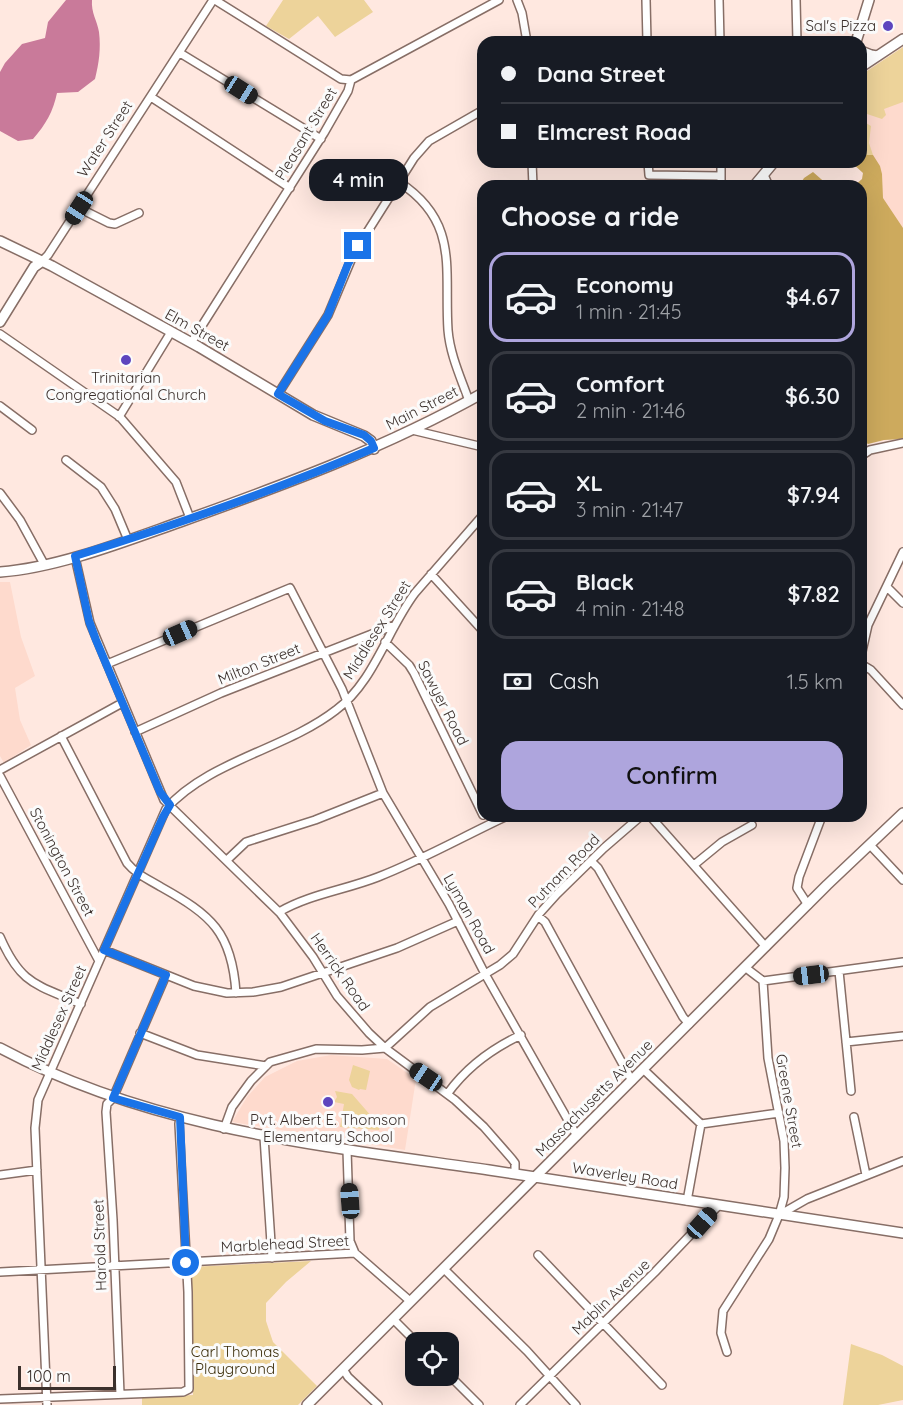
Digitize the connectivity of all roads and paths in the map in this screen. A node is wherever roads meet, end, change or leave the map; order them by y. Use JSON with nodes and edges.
{"nodes":[{"id":1,"x":214,"y":0,"type":"edge"},
{"id":2,"x":499,"y":0,"type":"edge"},
{"id":3,"x":517,"y":0,"type":"edge"},
{"id":4,"x":646,"y":0,"type":"edge"},
{"id":5,"x":719,"y":0,"type":"edge"},
{"id":6,"x":796,"y":0,"type":"edge"},
{"id":7,"x":869,"y":0,"type":"edge"},
{"id":8,"x":526,"y":36,"type":"edge"},
{"id":9,"x":647,"y":36,"type":"edge"},
{"id":10,"x":720,"y":36,"type":"edge"},
{"id":11,"x":797,"y":36,"type":"edge"},
{"id":12,"x":858,"y":36,"type":"edge"},
{"id":13,"x":903,"y":39,"type":"edge"},
{"id":14,"x":180,"y":53,"type":"junction"},
{"id":15,"x":867,"y":54,"type":"edge"},
{"id":16,"x":878,"y":56,"type":"junction"},
{"id":17,"x":867,"y":63,"type":"edge"},
{"id":18,"x":351,"y":80,"type":"junction"},
{"id":19,"x":151,"y":97,"type":"junction"},
{"id":20,"x":477,"y":113,"type":"edge"},
{"id":21,"x":321,"y":138,"type":"junction"},
{"id":22,"x":648,"y":168,"type":"edge"},
{"id":23,"x":721,"y":168,"type":"edge"},
{"id":24,"x":769,"y":168,"type":"edge"},
{"id":25,"x":764,"y":175,"type":"junction"},
{"id":26,"x":721,"y":176,"type":"junction"},
{"id":27,"x":721,"y":180,"type":"edge"},
{"id":28,"x":759,"y":180,"type":"edge"},
{"id":29,"x":766,"y":180,"type":"edge"},
{"id":30,"x":399,"y":182,"type":"junction"},
{"id":31,"x":290,"y":188,"type":"junction"},
{"id":32,"x":79,"y":208,"type":"junction"},
{"id":33,"x":139,"y":213,"type":"dead end"},
{"id":34,"x":0,"y":241,"type":"edge"},
{"id":35,"x":41,"y":262,"type":"junction"},
{"id":36,"x":0,"y":322,"type":"edge"},
{"id":37,"x":171,"y":332,"type":"junction"},
{"id":38,"x":0,"y":334,"type":"edge"},
{"id":39,"x":191,"y":343,"type":"junction"},
{"id":40,"x":278,"y":394,"type":"junction"},
{"id":41,"x":477,"y":396,"type":"edge"},
{"id":42,"x":470,"y":400,"type":"junction"},
{"id":43,"x":0,"y":406,"type":"edge"},
{"id":44,"x":120,"y":417,"type":"junction"},
{"id":45,"x":32,"y":430,"type":"dead end"},
{"id":46,"x":412,"y":430,"type":"junction"},
{"id":47,"x":903,"y":443,"type":"edge"},
{"id":48,"x":477,"y":446,"type":"edge"},
{"id":49,"x":374,"y":448,"type":"junction"},
{"id":50,"x":867,"y":452,"type":"edge"},
{"id":51,"x":66,"y":460,"type":"dead end"},
{"id":52,"x":0,"y":493,"type":"edge"},
{"id":53,"x":190,"y":519,"type":"junction"},
{"id":54,"x":477,"y":522,"type":"edge"},
{"id":55,"x":128,"y":540,"type":"junction"},
{"id":56,"x":903,"y":552,"type":"edge"},
{"id":57,"x":75,"y":556,"type":"junction"},
{"id":58,"x":44,"y":564,"type":"junction"},
{"id":59,"x":0,"y":572,"type":"edge"},
{"id":60,"x":430,"y":574,"type":"junction"},
{"id":61,"x":887,"y":587,"type":"junction"},
{"id":62,"x":903,"y":603,"type":"edge"},
{"id":63,"x":867,"y":620,"type":"edge"},
{"id":64,"x":477,"y":623,"type":"edge"},
{"id":65,"x":395,"y":625,"type":"junction"},
{"id":66,"x":385,"y":642,"type":"junction"},
{"id":67,"x":323,"y":652,"type":"junction"},
{"id":68,"x":107,"y":664,"type":"junction"},
{"id":69,"x":867,"y":668,"type":"edge"},
{"id":70,"x":346,"y":701,"type":"junction"},
{"id":71,"x":122,"y":703,"type":"junction"},
{"id":72,"x":903,"y":705,"type":"edge"},
{"id":73,"x":135,"y":732,"type":"junction"},
{"id":74,"x":61,"y":736,"type":"junction"},
{"id":75,"x":0,"y":770,"type":"edge"},
{"id":76,"x":0,"y":776,"type":"edge"},
{"id":77,"x":383,"y":794,"type":"junction"},
{"id":78,"x":477,"y":804,"type":"edge"},
{"id":79,"x":170,"y":805,"type":"junction"},
{"id":80,"x":903,"y":813,"type":"edge"},
{"id":81,"x":486,"y":822,"type":"edge"},
{"id":82,"x":494,"y":822,"type":"edge"},
{"id":83,"x":634,"y":822,"type":"edge"},
{"id":84,"x":655,"y":822,"type":"edge"},
{"id":85,"x":820,"y":822,"type":"edge"},
{"id":86,"x":488,"y":825,"type":"junction"},
{"id":87,"x":752,"y":825,"type":"dead end"},
{"id":88,"x":870,"y":845,"type":"junction"},
{"id":89,"x":422,"y":858,"type":"junction"},
{"id":90,"x":227,"y":860,"type":"junction"},
{"id":91,"x":591,"y":861,"type":"junction"},
{"id":92,"x":694,"y":865,"type":"junction"},
{"id":93,"x":137,"y":874,"type":"junction"},
{"id":94,"x":903,"y":880,"type":"edge"},
{"id":95,"x":808,"y":905,"type":"junction"},
{"id":96,"x":279,"y":912,"type":"junction"},
{"id":97,"x":538,"y":916,"type":"junction"},
{"id":98,"x":458,"y":921,"type":"junction"},
{"id":99,"x":0,"y":937,"type":"edge"},
{"id":100,"x":766,"y":946,"type":"junction"},
{"id":101,"x":104,"y":950,"type":"junction"},
{"id":102,"x":99,"y":961,"type":"junction"},
{"id":103,"x":903,"y":962,"type":"edge"},
{"id":104,"x":746,"y":968,"type":"junction"},
{"id":105,"x":839,"y":971,"type":"junction"},
{"id":106,"x":322,"y":973,"type":"junction"},
{"id":107,"x":485,"y":974,"type":"junction"},
{"id":108,"x":166,"y":975,"type":"junction"},
{"id":109,"x":763,"y":981,"type":"junction"},
{"id":110,"x":236,"y":993,"type":"junction"},
{"id":111,"x":81,"y":1004,"type":"junction"},
{"id":112,"x":689,"y":1024,"type":"junction"},
{"id":113,"x":140,"y":1033,"type":"junction"},
{"id":114,"x":521,"y":1035,"type":"junction"},
{"id":115,"x":903,"y":1036,"type":"edge"},
{"id":116,"x":846,"y":1042,"type":"junction"},
{"id":117,"x":0,"y":1048,"type":"edge"},
{"id":118,"x":385,"y":1048,"type":"junction"},
{"id":119,"x":266,"y":1066,"type":"junction"},
{"id":120,"x":644,"y":1070,"type":"junction"},
{"id":121,"x":50,"y":1072,"type":"junction"},
{"id":122,"x":632,"y":1082,"type":"junction"},
{"id":123,"x":851,"y":1091,"type":"dead end"},
{"id":124,"x":448,"y":1093,"type":"junction"},
{"id":125,"x":113,"y":1098,"type":"junction"},
{"id":126,"x":779,"y":1113,"type":"junction"},
{"id":127,"x":180,"y":1117,"type":"junction"},
{"id":128,"x":854,"y":1117,"type":"dead end"},
{"id":129,"x":700,"y":1124,"type":"junction"},
{"id":130,"x":224,"y":1129,"type":"junction"},
{"id":131,"x":577,"y":1136,"type":"junction"},
{"id":132,"x":264,"y":1137,"type":"junction"},
{"id":133,"x":347,"y":1150,"type":"junction"},
{"id":134,"x":903,"y":1161,"type":"edge"},
{"id":135,"x":37,"y":1170,"type":"junction"},
{"id":136,"x":515,"y":1174,"type":"junction"},
{"id":137,"x":0,"y":1175,"type":"edge"},
{"id":138,"x":866,"y":1175,"type":"junction"},
{"id":139,"x":535,"y":1178,"type":"junction"},
{"id":140,"x":687,"y":1201,"type":"junction"},
{"id":141,"x":718,"y":1206,"type":"junction"},
{"id":142,"x":779,"y":1215,"type":"junction"},
{"id":143,"x":903,"y":1233,"type":"edge"},
{"id":144,"x":355,"y":1252,"type":"junction"},
{"id":145,"x":538,"y":1255,"type":"dead end"},
{"id":146,"x":273,"y":1258,"type":"junction"},
{"id":147,"x":186,"y":1263,"type":"junction"},
{"id":148,"x":114,"y":1266,"type":"junction"},
{"id":149,"x":444,"y":1269,"type":"junction"},
{"id":150,"x":41,"y":1270,"type":"junction"},
{"id":151,"x":0,"y":1272,"type":"edge"},
{"id":152,"x":410,"y":1301,"type":"junction"},
{"id":153,"x":393,"y":1319,"type":"junction"},
{"id":154,"x":603,"y":1323,"type":"junction"},
{"id":155,"x":406,"y":1332,"type":"edge"},
{"id":156,"x":727,"y":1352,"type":"dead end"},
{"id":157,"x":344,"y":1369,"type":"junction"},
{"id":158,"x":550,"y":1376,"type":"junction"},
{"id":159,"x":662,"y":1384,"type":"dead end"},
{"id":160,"x":459,"y":1385,"type":"edge"},
{"id":161,"x":120,"y":1394,"type":"junction"},
{"id":162,"x":0,"y":1399,"type":"edge"},
{"id":163,"x":47,"y":1401,"type":"edge"},
{"id":164,"x":307,"y":1405,"type":"edge"},
{"id":165,"x":378,"y":1405,"type":"edge"},
{"id":166,"x":478,"y":1405,"type":"edge"},
{"id":167,"x":520,"y":1405,"type":"edge"},
{"id":168,"x":576,"y":1405,"type":"edge"}],
"edges":[{"from":1,"to":14,"type":"street","name":"Water Street"},
{"from":1,"to":18,"type":"street"},
{"from":2,"to":18,"type":"street","name":"Pleasant Street"},
{"from":3,"to":8,"type":"street"},
{"from":4,"to":9,"type":"street"},
{"from":5,"to":10,"type":"street"},
{"from":6,"to":11,"type":"street"},
{"from":7,"to":12,"type":"main road"},
{"from":13,"to":16,"type":"main road"},
{"from":14,"to":19,"type":"street","name":"Water Street"},
{"from":14,"to":21,"type":"street"},
{"from":15,"to":16,"type":"main road"},
{"from":16,"to":17,"type":"main road"},
{"from":18,"to":21,"type":"street","name":"Pleasant Street"},
{"from":19,"to":31,"type":"street"},
{"from":19,"to":32,"type":"street","name":"Water Street"},
{"from":20,"to":30,"type":"street"},
{"from":21,"to":31,"type":"street","name":"Pleasant Street"},
{"from":22,"to":26,"type":"street"},
{"from":23,"to":26,"type":"street"},
{"from":24,"to":25,"type":"main road"},
{"from":25,"to":28,"type":"main road"},
{"from":25,"to":29,"type":"street"},
{"from":26,"to":27,"type":"street"},
{"from":30,"to":40,"type":"street"},
{"from":30,"to":42,"type":"street"},
{"from":31,"to":39,"type":"street","name":"Pleasant Street"},
{"from":32,"to":33,"type":"street"},
{"from":32,"to":35,"type":"street","name":"Water Street"},
{"from":34,"to":35,"type":"main road","name":"Elm Street"},
{"from":35,"to":36,"type":"main road","name":"Water Street"},
{"from":35,"to":37,"type":"main road","name":"Elm Street"},
{"from":37,"to":39,"type":"main road","name":"Elm Street"},
{"from":37,"to":44,"type":"street"},
{"from":38,"to":44,"type":"street"},
{"from":39,"to":40,"type":"main road","name":"Elm Street"},
{"from":40,"to":49,"type":"main road","name":"Elm Street"},
{"from":41,"to":42,"type":"main road","name":"Main Street"},
{"from":42,"to":46,"type":"main road","name":"Main Street"},
{"from":43,"to":45,"type":"street"},
{"from":44,"to":53,"type":"street"},
{"from":46,"to":48,"type":"street"},
{"from":46,"to":49,"type":"main road","name":"Main Street"},
{"from":47,"to":50,"type":"street"},
{"from":49,"to":53,"type":"main road","name":"Main Street"},
{"from":51,"to":55,"type":"street"},
{"from":52,"to":58,"type":"street"},
{"from":53,"to":55,"type":"main road","name":"Main Street"},
{"from":54,"to":60,"type":"street","name":"Middlesex Street"},
{"from":55,"to":57,"type":"main road","name":"Main Street"},
{"from":56,"to":61,"type":"street"},
{"from":57,"to":58,"type":"main road","name":"Main Street"},
{"from":57,"to":68,"type":"street","name":"Herrick Road"},
{"from":58,"to":59,"type":"main road","name":"Main Street"},
{"from":60,"to":64,"type":"street"},
{"from":60,"to":65,"type":"street","name":"Middlesex Street"},
{"from":61,"to":62,"type":"street"},
{"from":61,"to":63,"type":"street"},
{"from":65,"to":66,"type":"street","name":"Middlesex Street"},
{"from":65,"to":67,"type":"street","name":"Milton Street"},
{"from":66,"to":70,"type":"street","name":"Middlesex Street"},
{"from":66,"to":78,"type":"street","name":"Sawyer Road"},
{"from":67,"to":68,"type":"street","name":"Lyman Road"},
{"from":67,"to":70,"type":"street","name":"Lyman Road"},
{"from":67,"to":73,"type":"street","name":"Milton Street"},
{"from":68,"to":71,"type":"street","name":"Herrick Road"},
{"from":69,"to":72,"type":"street"},
{"from":70,"to":77,"type":"street","name":"Lyman Road"},
{"from":70,"to":79,"type":"street","name":"Middlesex Street"},
{"from":71,"to":73,"type":"street","name":"Herrick Road"},
{"from":71,"to":74,"type":"street"},
{"from":73,"to":79,"type":"street","name":"Herrick Road"},
{"from":74,"to":75,"type":"street"},
{"from":74,"to":93,"type":"street"},
{"from":76,"to":102,"type":"street","name":"Stonington Street"},
{"from":77,"to":89,"type":"street","name":"Lyman Road"},
{"from":77,"to":90,"type":"street"},
{"from":79,"to":90,"type":"street","name":"Herrick Road"},
{"from":79,"to":93,"type":"street","name":"Middlesex Street"},
{"from":80,"to":88,"type":"main road","name":"Massachusetts Avenue"},
{"from":81,"to":86,"type":"street","name":"Sawyer Road"},
{"from":82,"to":86,"type":"street"},
{"from":83,"to":91,"type":"street","name":"Putnam Road"},
{"from":84,"to":92,"type":"street"},
{"from":85,"to":95,"type":"street"},
{"from":86,"to":89,"type":"street"},
{"from":87,"to":92,"type":"street"},
{"from":88,"to":94,"type":"street"},
{"from":88,"to":95,"type":"main road","name":"Massachusetts Avenue"},
{"from":89,"to":96,"type":"street"},
{"from":89,"to":98,"type":"street","name":"Lyman Road"},
{"from":90,"to":96,"type":"street","name":"Herrick Road"},
{"from":91,"to":97,"type":"street","name":"Putnam Road"},
{"from":91,"to":112,"type":"street"},
{"from":92,"to":100,"type":"street"},
{"from":93,"to":101,"type":"street","name":"Middlesex Street"},
{"from":93,"to":110,"type":"street"},
{"from":95,"to":100,"type":"main road","name":"Massachusetts Avenue"},
{"from":96,"to":106,"type":"street","name":"Herrick Road"},
{"from":97,"to":107,"type":"street","name":"Putnam Road"},
{"from":97,"to":122,"type":"street"},
{"from":98,"to":106,"type":"street"},
{"from":98,"to":107,"type":"street","name":"Lyman Road"},
{"from":99,"to":111,"type":"street"},
{"from":100,"to":104,"type":"main road","name":"Massachusetts Avenue"},
{"from":101,"to":102,"type":"street","name":"Middlesex Street"},
{"from":101,"to":108,"type":"street"},
{"from":102,"to":111,"type":"street","name":"Middlesex Street"},
{"from":103,"to":105,"type":"street"},
{"from":104,"to":109,"type":"street"},
{"from":104,"to":112,"type":"main road","name":"Massachusetts Avenue"},
{"from":105,"to":109,"type":"street"},
{"from":105,"to":116,"type":"street"},
{"from":106,"to":110,"type":"street"},
{"from":106,"to":118,"type":"street","name":"Herrick Road"},
{"from":107,"to":114,"type":"street","name":"Lyman Road"},
{"from":107,"to":118,"type":"street","name":"Putnam Road"},
{"from":108,"to":110,"type":"street"},
{"from":108,"to":113,"type":"street","name":"Harold Street"},
{"from":109,"to":126,"type":"street","name":"Greene Street"},
{"from":111,"to":121,"type":"street","name":"Middlesex Street"},
{"from":112,"to":120,"type":"main road","name":"Massachusetts Avenue"},
{"from":113,"to":119,"type":"street"},
{"from":113,"to":125,"type":"street","name":"Harold Street"},
{"from":114,"to":124,"type":"street"},
{"from":114,"to":131,"type":"street","name":"Lyman Road"},
{"from":115,"to":116,"type":"street"},
{"from":116,"to":123,"type":"street"},
{"from":117,"to":121,"type":"main road","name":"Waverley Road"},
{"from":118,"to":119,"type":"street"},
{"from":118,"to":124,"type":"street","name":"Herrick Road"},
{"from":119,"to":130,"type":"street"},
{"from":120,"to":122,"type":"main road","name":"Massachusetts Avenue"},
{"from":120,"to":129,"type":"street"},
{"from":121,"to":125,"type":"main road","name":"Waverley Road"},
{"from":121,"to":135,"type":"street","name":"Middlesex Street"},
{"from":122,"to":131,"type":"main road","name":"Massachusetts Avenue"},
{"from":124,"to":136,"type":"street","name":"Herrick Road"},
{"from":125,"to":127,"type":"main road","name":"Waverley Road"},
{"from":125,"to":148,"type":"street","name":"Harold Street"},
{"from":126,"to":129,"type":"street"},
{"from":126,"to":142,"type":"street","name":"Greene Street"},
{"from":127,"to":130,"type":"main road","name":"Waverley Road"},
{"from":127,"to":147,"type":"street"},
{"from":128,"to":138,"type":"street"},
{"from":129,"to":140,"type":"street"},
{"from":130,"to":132,"type":"main road","name":"Waverley Road"},
{"from":131,"to":139,"type":"main road","name":"Massachusetts Avenue"},
{"from":132,"to":133,"type":"main road","name":"Waverley Road"},
{"from":132,"to":146,"type":"street"},
{"from":133,"to":136,"type":"main road","name":"Waverley Road"},
{"from":133,"to":144,"type":"street"},
{"from":134,"to":138,"type":"street"},
{"from":135,"to":137,"type":"street"},
{"from":135,"to":150,"type":"street","name":"Middlesex Street"},
{"from":136,"to":139,"type":"main road","name":"Waverley Road"},
{"from":138,"to":142,"type":"street"},
{"from":139,"to":140,"type":"main road","name":"Waverley Road"},
{"from":139,"to":149,"type":"main road","name":"Massachusetts Avenue"},
{"from":140,"to":141,"type":"main road","name":"Waverley Road"},
{"from":141,"to":142,"type":"main road","name":"Waverley Road"},
{"from":141,"to":154,"type":"street","name":"Mablin Avenue"},
{"from":142,"to":143,"type":"main road","name":"Waverley Road"},
{"from":142,"to":156,"type":"street","name":"Greene Street"},
{"from":144,"to":146,"type":"street","name":"Marblehead Street"},
{"from":144,"to":152,"type":"street","name":"Marblehead Street"},
{"from":145,"to":154,"type":"street"},
{"from":146,"to":147,"type":"street","name":"Marblehead Street"},
{"from":147,"to":148,"type":"street","name":"Marblehead Street"},
{"from":147,"to":161,"type":"street"},
{"from":148,"to":150,"type":"street","name":"Marblehead Street"},
{"from":148,"to":161,"type":"street","name":"Harold Street"},
{"from":149,"to":152,"type":"main road","name":"Massachusetts Avenue"},
{"from":149,"to":158,"type":"street"},
{"from":150,"to":151,"type":"street","name":"Marblehead Street"},
{"from":150,"to":163,"type":"street","name":"Middlesex Street"},
{"from":152,"to":153,"type":"main road","name":"Massachusetts Avenue"},
{"from":153,"to":155,"type":"street"},
{"from":153,"to":157,"type":"main road","name":"Massachusetts Avenue"},
{"from":154,"to":158,"type":"street","name":"Mablin Avenue"},
{"from":154,"to":159,"type":"street"},
{"from":157,"to":164,"type":"main road","name":"Massachusetts Avenue"},
{"from":157,"to":165,"type":"street"},
{"from":158,"to":167,"type":"street","name":"Mablin Avenue"},
{"from":158,"to":168,"type":"street"},
{"from":160,"to":166,"type":"street"},
{"from":161,"to":163,"type":"street"},
{"from":162,"to":163,"type":"street"}]}
